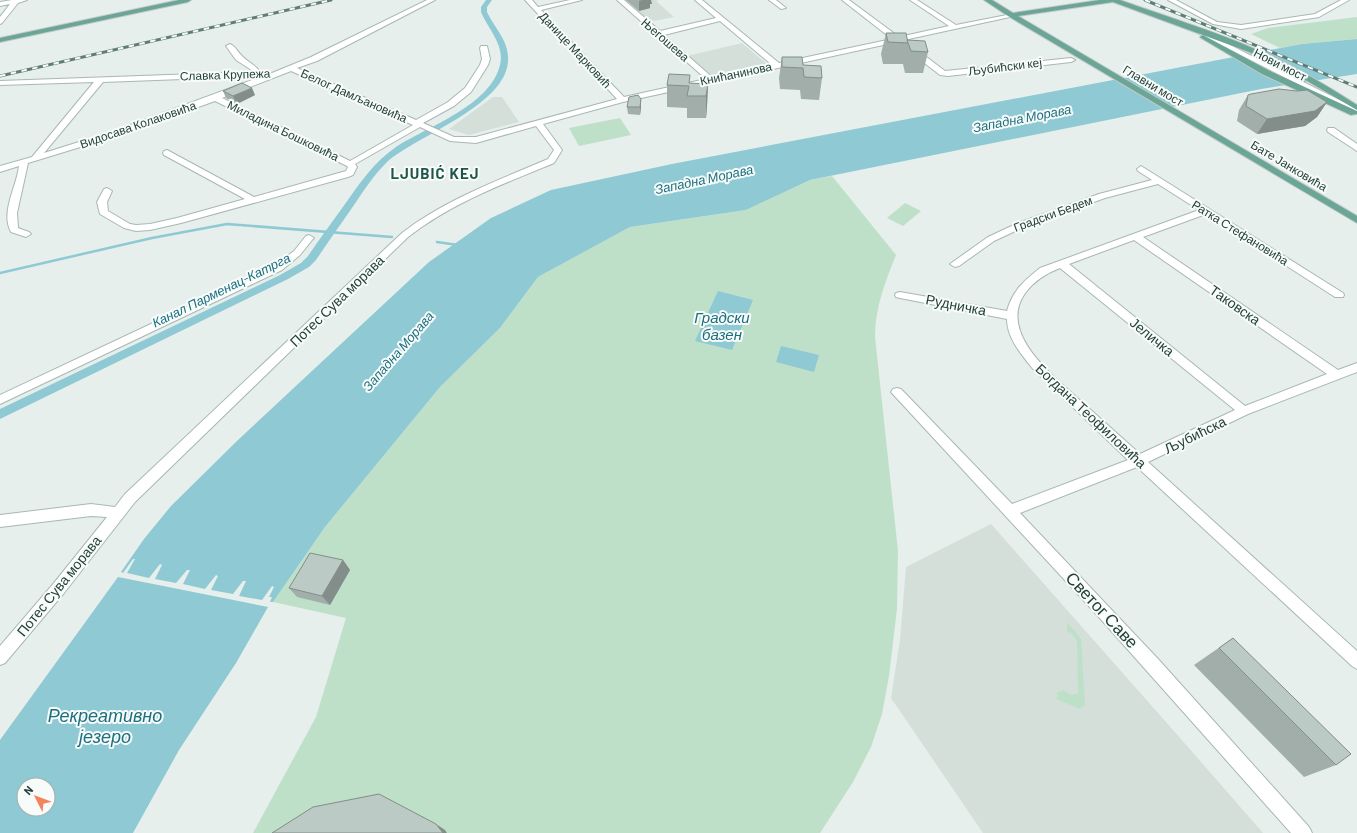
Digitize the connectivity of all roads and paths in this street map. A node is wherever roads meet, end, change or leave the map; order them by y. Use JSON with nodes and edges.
{"nodes":[{"id":1,"x":24,"y":0,"type":"edge"},
{"id":2,"x":188,"y":0,"type":"edge"},
{"id":3,"x":432,"y":0,"type":"edge"},
{"id":4,"x":528,"y":0,"type":"edge"},
{"id":5,"x":538,"y":0,"type":"edge"},
{"id":6,"x":579,"y":0,"type":"edge"},
{"id":7,"x":620,"y":0,"type":"edge"},
{"id":8,"x":698,"y":0,"type":"edge"},
{"id":9,"x":772,"y":0,"type":"edge"},
{"id":10,"x":845,"y":0,"type":"edge"},
{"id":11,"x":913,"y":0,"type":"edge"},
{"id":12,"x":987,"y":0,"type":"edge"},
{"id":13,"x":1113,"y":0,"type":"edge"},
{"id":14,"x":1171,"y":0,"type":"edge"},
{"id":15,"x":1346,"y":0,"type":"edge"},
{"id":16,"x":15,"y":2,"type":"junction"},
{"id":17,"x":0,"y":4,"type":"edge"},
{"id":18,"x":545,"y":7,"type":"junction"},
{"id":19,"x":783,"y":8,"type":"dead end"},
{"id":20,"x":536,"y":9,"type":"junction"},
{"id":21,"x":1010,"y":14,"type":"junction"},
{"id":22,"x":720,"y":19,"type":"junction"},
{"id":23,"x":0,"y":22,"type":"edge"},
{"id":24,"x":955,"y":27,"type":"junction"},
{"id":25,"x":1198,"y":31,"type":"junction"},
{"id":26,"x":658,"y":34,"type":"junction"},
{"id":27,"x":0,"y":40,"type":"edge"},
{"id":28,"x":899,"y":40,"type":"junction"},
{"id":29,"x":230,"y":46,"type":"dead end"},
{"id":30,"x":484,"y":48,"type":"dead end"},
{"id":31,"x":1071,"y":60,"type":"dead end"},
{"id":32,"x":777,"y":65,"type":"junction"},
{"id":33,"x":291,"y":68,"type":"junction"},
{"id":34,"x":258,"y":74,"type":"junction"},
{"id":35,"x":274,"y":74,"type":"junction"},
{"id":36,"x":101,"y":79,"type":"junction"},
{"id":37,"x":711,"y":80,"type":"junction"},
{"id":38,"x":1,"y":82,"type":"edge"},
{"id":39,"x":215,"y":98,"type":"junction"},
{"id":40,"x":625,"y":100,"type":"junction"},
{"id":41,"x":1357,"y":108,"type":"edge"},
{"id":42,"x":1357,"y":113,"type":"edge"},
{"id":43,"x":539,"y":124,"type":"junction"},
{"id":44,"x":425,"y":127,"type":"junction"},
{"id":45,"x":1331,"y":130,"type":"dead end"},
{"id":46,"x":1209,"y":133,"type":"joint"},
{"id":47,"x":464,"y":141,"type":"joint"},
{"id":48,"x":1357,"y":148,"type":"edge"},
{"id":49,"x":167,"y":153,"type":"dead end"},
{"id":50,"x":34,"y":159,"type":"junction"},
{"id":51,"x":24,"y":162,"type":"junction"},
{"id":52,"x":350,"y":164,"type":"junction"},
{"id":53,"x":0,"y":169,"type":"edge"},
{"id":54,"x":1141,"y":169,"type":"dead end"},
{"id":55,"x":1158,"y":181,"type":"junction"},
{"id":56,"x":108,"y":191,"type":"dead end"},
{"id":57,"x":256,"y":199,"type":"junction"},
{"id":58,"x":1206,"y":211,"type":"junction"},
{"id":59,"x":1357,"y":220,"type":"edge"},
{"id":60,"x":26,"y":234,"type":"dead end"},
{"id":61,"x":1136,"y":237,"type":"junction"},
{"id":62,"x":308,"y":238,"type":"dead end"},
{"id":63,"x":1060,"y":263,"type":"junction"},
{"id":64,"x":956,"y":264,"type":"dead end"},
{"id":65,"x":900,"y":295,"type":"dead end"},
{"id":66,"x":1339,"y":295,"type":"dead end"},
{"id":67,"x":1012,"y":316,"type":"junction"},
{"id":68,"x":1357,"y":366,"type":"edge"},
{"id":69,"x":1335,"y":374,"type":"junction"},
{"id":70,"x":897,"y":392,"type":"dead end"},
{"id":71,"x":0,"y":400,"type":"edge"},
{"id":72,"x":1244,"y":411,"type":"junction"},
{"id":73,"x":1138,"y":461,"type":"junction"},
{"id":74,"x":1010,"y":511,"type":"junction"},
{"id":75,"x":118,"y":513,"type":"junction"},
{"id":76,"x":0,"y":521,"type":"edge"},
{"id":77,"x":0,"y":658,"type":"edge"},
{"id":78,"x":1357,"y":661,"type":"edge"},
{"id":79,"x":1303,"y":833,"type":"edge"}],
"edges":[{"from":1,"to":16,"type":"street"},
{"from":2,"to":27,"type":"main road"},
{"from":3,"to":33,"type":"street","name":"Славка Крупежа"},
{"from":4,"to":20,"type":"street","name":"Данице Марковић"},
{"from":5,"to":18,"type":"street","name":"Данице Марковић"},
{"from":6,"to":18,"type":"street"},
{"from":7,"to":26,"type":"street","name":"Његошева"},
{"from":8,"to":22,"type":"street"},
{"from":9,"to":19,"type":"street"},
{"from":10,"to":28,"type":"street"},
{"from":11,"to":24,"type":"street"},
{"from":12,"to":21,"type":"main road","name":"Главни мост"},
{"from":13,"to":21,"type":"main road"},
{"from":13,"to":25,"type":"main road"},
{"from":14,"to":15,"type":"street"},
{"from":16,"to":17,"type":"street"},
{"from":16,"to":23,"type":"street"},
{"from":18,"to":20,"type":"street"},
{"from":18,"to":40,"type":"street","name":"Данице Марковић"},
{"from":20,"to":40,"type":"street","name":"Данице Марковић"},
{"from":21,"to":24,"type":"street","name":"Книћанинова"},
{"from":21,"to":46,"type":"main road","name":"Главни мост"},
{"from":22,"to":26,"type":"street"},
{"from":22,"to":32,"type":"street"},
{"from":24,"to":28,"type":"street","name":"Книћанинова"},
{"from":25,"to":41,"type":"main road","name":"Нови мост"},
{"from":25,"to":42,"type":"main road","name":"Нови мост"},
{"from":26,"to":37,"type":"street","name":"Његошева"},
{"from":28,"to":31,"type":"street","name":"Љубићски кеј"},
{"from":28,"to":32,"type":"street","name":"Книћанинова"},
{"from":29,"to":34,"type":"street"},
{"from":30,"to":44,"type":"street","name":"Белог Дамљановића"},
{"from":32,"to":37,"type":"street","name":"Книћанинова"},
{"from":33,"to":35,"type":"street","name":"Славка Крупежа"},
{"from":33,"to":44,"type":"street","name":"Белог Дамљановића"},
{"from":34,"to":35,"type":"street","name":"Славка Крупежа"},
{"from":34,"to":36,"type":"street","name":"Славка Крупежа"},
{"from":35,"to":39,"type":"street","name":"Видосава Колаковића"},
{"from":36,"to":38,"type":"street","name":"Славка Крупежа"},
{"from":36,"to":50,"type":"street"},
{"from":37,"to":40,"type":"street","name":"Книћанинова"},
{"from":39,"to":50,"type":"street","name":"Видосава Колаковића"},
{"from":39,"to":52,"type":"street","name":"Миладина Бошковића"},
{"from":40,"to":43,"type":"street","name":"Книћанинова"},
{"from":43,"to":47,"type":"street","name":"Книћанинова"},
{"from":43,"to":75,"type":"street","name":"Потес Сува морава"},
{"from":44,"to":47,"type":"street","name":"Белог Дамљановића"},
{"from":44,"to":52,"type":"street"},
{"from":45,"to":48,"type":"street"},
{"from":46,"to":59,"type":"main road","name":"Бате Јанковића"},
{"from":49,"to":57,"type":"street"},
{"from":50,"to":51,"type":"street","name":"Видосава Колаковића"},
{"from":51,"to":53,"type":"street","name":"Видосава Колаковића"},
{"from":51,"to":60,"type":"street"},
{"from":52,"to":57,"type":"street"},
{"from":54,"to":55,"type":"street","name":"Ратка Стефановића"},
{"from":55,"to":58,"type":"street","name":"Ратка Стефановића"},
{"from":55,"to":64,"type":"street","name":"Градски Бедем"},
{"from":56,"to":57,"type":"street"},
{"from":58,"to":61,"type":"street","name":"Богдана Теофиловића"},
{"from":58,"to":66,"type":"street","name":"Ратка Стефановића"},
{"from":61,"to":63,"type":"street","name":"Богдана Теофиловића"},
{"from":61,"to":69,"type":"street","name":"Таковска"},
{"from":62,"to":71,"type":"street"},
{"from":63,"to":67,"type":"street","name":"Богдана Теофиловића"},
{"from":63,"to":72,"type":"street","name":"Јеличка"},
{"from":65,"to":67,"type":"street","name":"Рудничка"},
{"from":67,"to":73,"type":"street","name":"Богдана Теофиловића"},
{"from":68,"to":69,"type":"street","name":"Љубићска"},
{"from":69,"to":72,"type":"street","name":"Љубићска"},
{"from":70,"to":74,"type":"street","name":"Светог Саве"},
{"from":72,"to":73,"type":"street","name":"Љубићска"},
{"from":73,"to":74,"type":"street","name":"Љубићска"},
{"from":73,"to":78,"type":"street","name":"Богдана Теофиловића"},
{"from":74,"to":79,"type":"street","name":"Светог Саве"},
{"from":75,"to":76,"type":"street"},
{"from":75,"to":77,"type":"street","name":"Потес Сува морава"}]}
